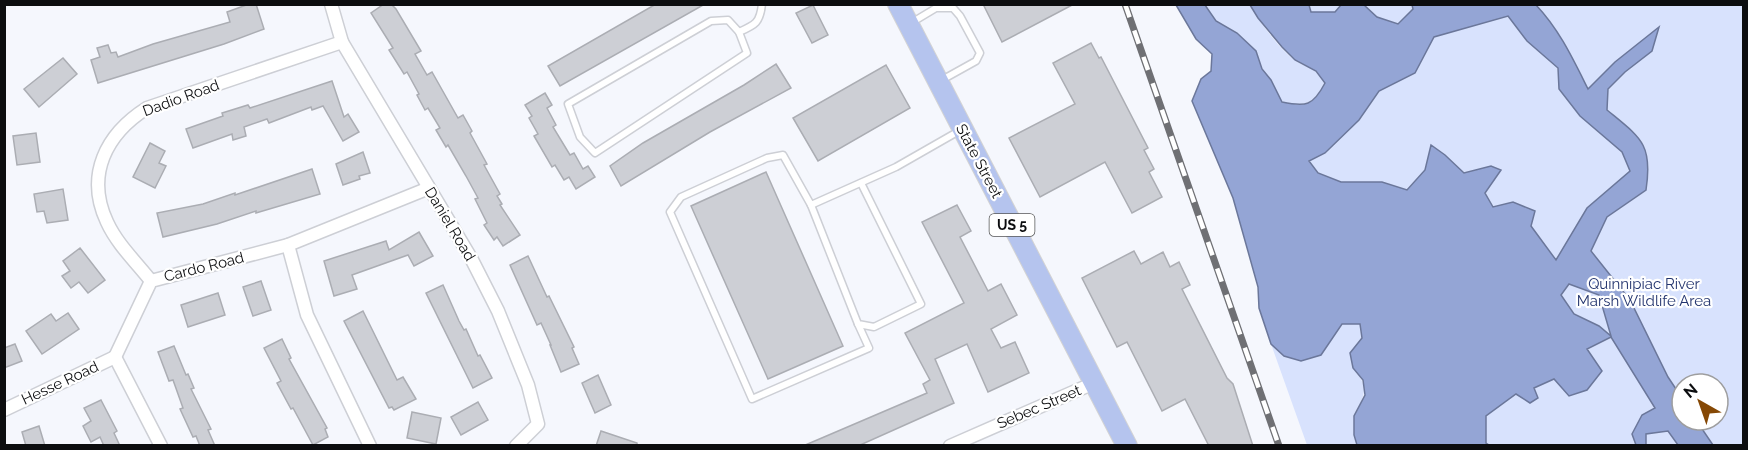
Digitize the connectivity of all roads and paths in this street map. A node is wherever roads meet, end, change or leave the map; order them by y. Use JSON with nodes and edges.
{"nodes":[{"id":1,"x":331,"y":4,"type":"edge"},
{"id":2,"x":762,"y":4,"type":"edge"},
{"id":3,"x":898,"y":4,"type":"edge"},
{"id":4,"x":908,"y":24,"type":"junction"},
{"id":5,"x":739,"y":32,"type":"junction"},
{"id":6,"x":342,"y":42,"type":"junction"},
{"id":7,"x":937,"y":82,"type":"junction"},
{"id":8,"x":962,"y":129,"type":"junction"},
{"id":9,"x":861,"y":183,"type":"junction"},
{"id":10,"x":429,"y":188,"type":"junction"},
{"id":11,"x":811,"y":205,"type":"junction"},
{"id":12,"x":288,"y":245,"type":"junction"},
{"id":13,"x":151,"y":281,"type":"junction"},
{"id":14,"x":858,"y":324,"type":"junction"},
{"id":15,"x":115,"y":357,"type":"junction"},
{"id":16,"x":1094,"y":383,"type":"junction"},
{"id":17,"x":4,"y":410,"type":"edge"},
{"id":18,"x":161,"y":446,"type":"edge"},
{"id":19,"x":370,"y":446,"type":"edge"},
{"id":20,"x":516,"y":446,"type":"edge"},
{"id":21,"x":950,"y":446,"type":"edge"},
{"id":22,"x":1127,"y":446,"type":"edge"}],
"edges":[{"from":1,"to":6,"type":"street","name":"Daniel Road"},
{"from":2,"to":5,"type":"lane"},
{"from":3,"to":4,"type":"main road","name":"State Street","number":"US 5"},
{"from":4,"to":7,"type":"main road","name":"State Street","number":"US 5"},
{"from":4,"to":7,"type":"lane"},
{"from":5,"to":5,"type":"lane"},
{"from":6,"to":10,"type":"street","name":"Daniel Road"},
{"from":6,"to":13,"type":"street","name":"Dadio Road"},
{"from":7,"to":8,"type":"main road","name":"State Street","number":"US 5"},
{"from":8,"to":9,"type":"lane"},
{"from":8,"to":16,"type":"main road","name":"State Street","number":"US 5"},
{"from":9,"to":11,"type":"lane"},
{"from":9,"to":14,"type":"lane"},
{"from":10,"to":12,"type":"street","name":"Cardo Road"},
{"from":10,"to":20,"type":"street","name":"Daniel Road"},
{"from":11,"to":14,"type":"lane"},
{"from":11,"to":14,"type":"lane"},
{"from":12,"to":13,"type":"street","name":"Cardo Road"},
{"from":12,"to":19,"type":"street"},
{"from":13,"to":15,"type":"street","name":"Cardo Road"},
{"from":15,"to":17,"type":"street","name":"Hesse Road"},
{"from":15,"to":18,"type":"street"},
{"from":16,"to":21,"type":"street","name":"Sebec Street"},
{"from":16,"to":22,"type":"main road","name":"State Street","number":"US 5"}]}
